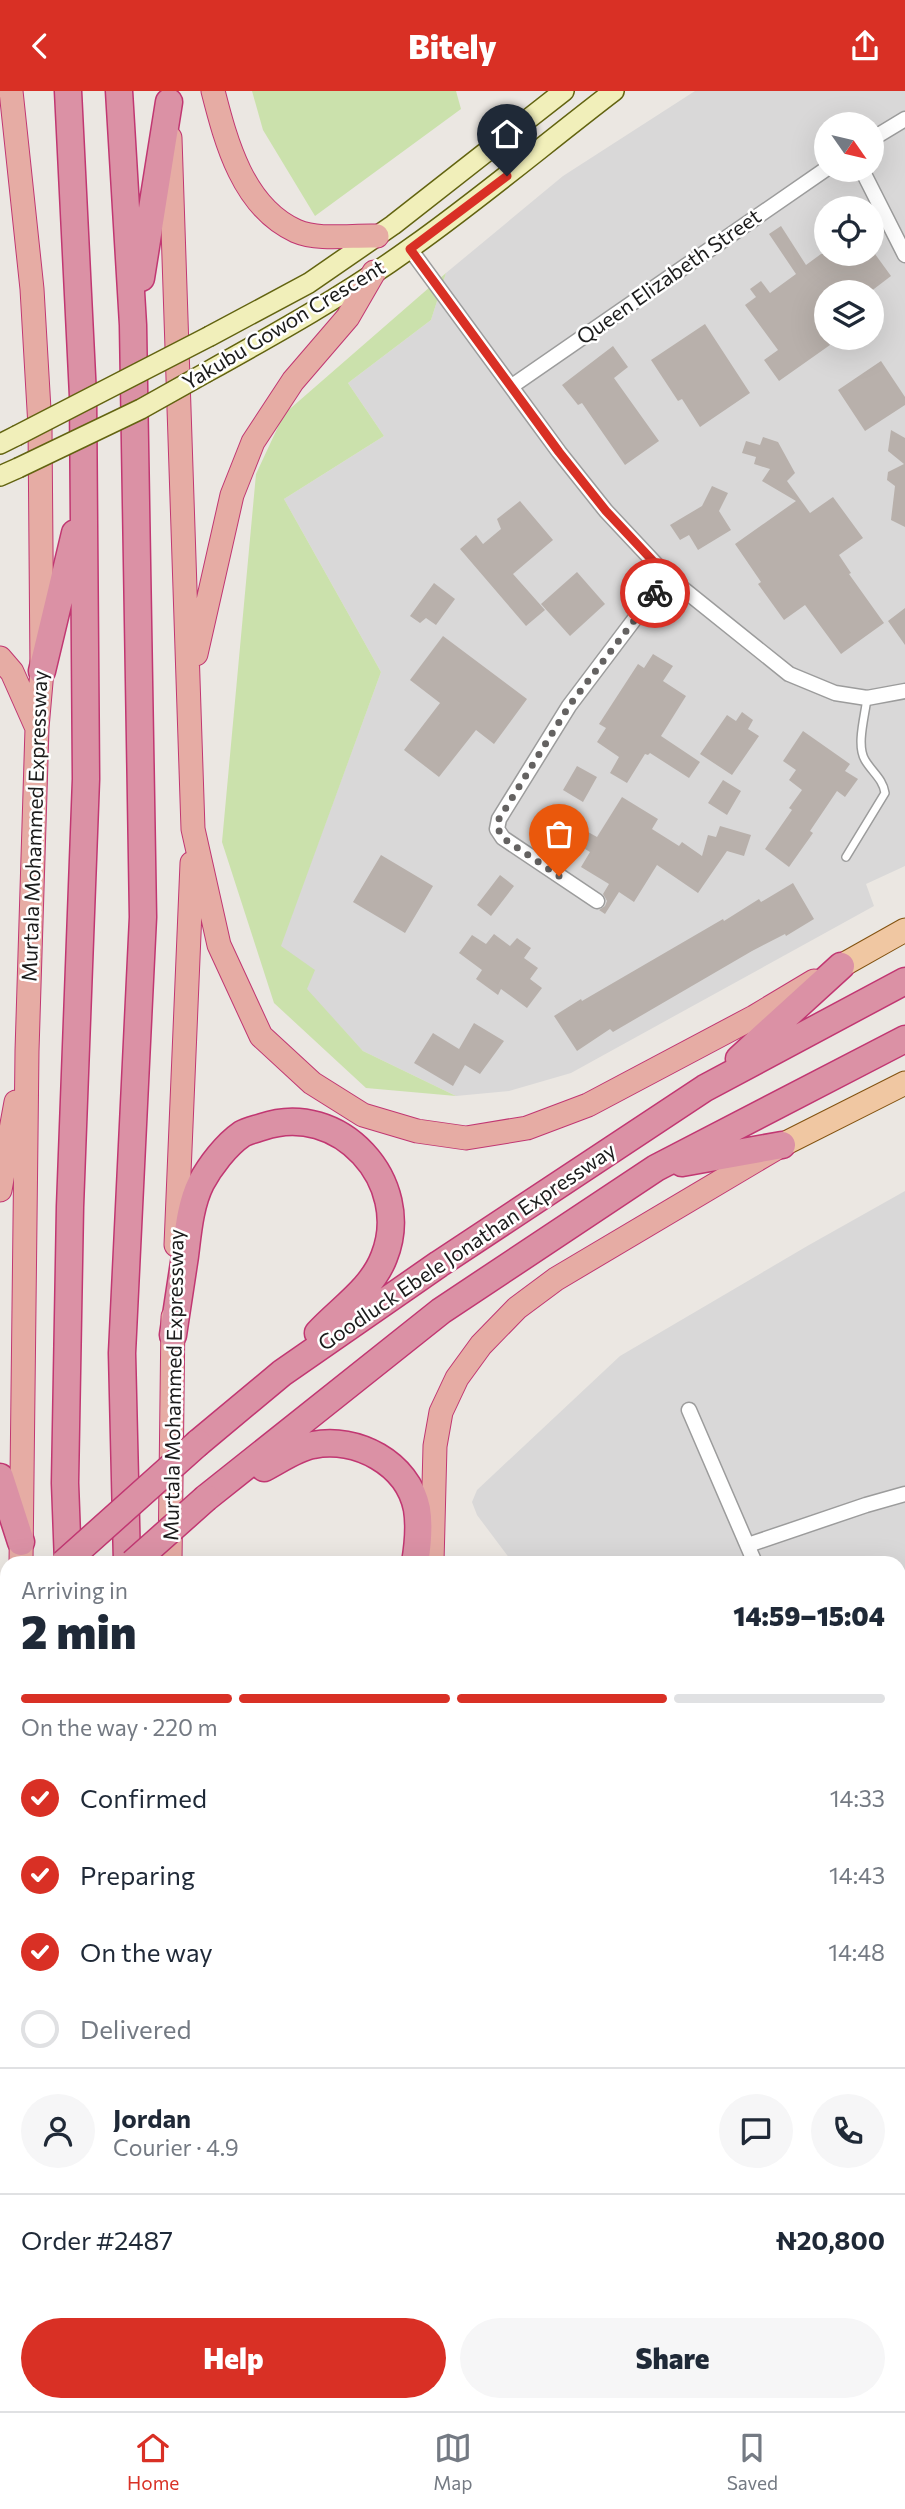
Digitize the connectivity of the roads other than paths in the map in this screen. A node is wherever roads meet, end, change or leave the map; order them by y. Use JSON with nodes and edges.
{"nodes":[{"id":1,"x":11,"y":91,"type":"edge"},
{"id":2,"x":68,"y":91,"type":"edge"},
{"id":3,"x":119,"y":91,"type":"edge"},
{"id":4,"x":213,"y":91,"type":"edge"},
{"id":5,"x":564,"y":91,"type":"edge"},
{"id":6,"x":614,"y":91,"type":"edge"},
{"id":7,"x":169,"y":97,"type":"edge"},
{"id":8,"x":905,"y":119,"type":"edge"},
{"id":9,"x":884,"y":132,"type":"edge"},
{"id":10,"x":814,"y":177,"type":"edge"},
{"id":11,"x":868,"y":182,"type":"edge"},
{"id":12,"x":377,"y":236,"type":"junction"},
{"id":13,"x":410,"y":249,"type":"junction"},
{"id":14,"x":905,"y":255,"type":"edge"},
{"id":15,"x":374,"y":272,"type":"junction"},
{"id":16,"x":133,"y":325,"type":"junction"},
{"id":17,"x":512,"y":386,"type":"junction"},
{"id":18,"x":8,"y":440,"type":"edge"},
{"id":19,"x":9,"y":472,"type":"edge"},
{"id":20,"x":84,"y":493,"type":"junction"},
{"id":21,"x":667,"y":576,"type":"junction"},
{"id":22,"x":0,"y":658,"type":"edge"},
{"id":23,"x":42,"y":671,"type":"junction"},
{"id":24,"x":189,"y":684,"type":"junction"},
{"id":25,"x":905,"y":691,"type":"edge"},
{"id":26,"x":867,"y":698,"type":"junction"},
{"id":27,"x":37,"y":728,"type":"junction"},
{"id":28,"x":193,"y":829,"type":"junction"},
{"id":29,"x":846,"y":857,"type":"dead end"},
{"id":30,"x":597,"y":901,"type":"dead end"},
{"id":31,"x":905,"y":930,"type":"edge"},
{"id":32,"x":841,"y":965,"type":"junction"},
{"id":33,"x":905,"y":981,"type":"edge"},
{"id":34,"x":905,"y":1039,"type":"edge"},
{"id":35,"x":27,"y":1051,"type":"junction"},
{"id":36,"x":905,"y":1083,"type":"edge"},
{"id":37,"x":705,"y":1088,"type":"junction"},
{"id":38,"x":782,"y":1145,"type":"junction"},
{"id":39,"x":656,"y":1168,"type":"junction"},
{"id":40,"x":0,"y":1190,"type":"edge"},
{"id":41,"x":173,"y":1335,"type":"junction"},
{"id":42,"x":282,"y":1373,"type":"junction"},
{"id":43,"x":689,"y":1410,"type":"dead end"},
{"id":44,"x":0,"y":1477,"type":"edge"},
{"id":45,"x":212,"y":1494,"type":"junction"},
{"id":46,"x":905,"y":1494,"type":"edge"},
{"id":47,"x":748,"y":1545,"type":"junction"},
{"id":48,"x":21,"y":1552,"type":"edge"},
{"id":49,"x":66,"y":1556,"type":"edge"},
{"id":50,"x":74,"y":1556,"type":"edge"},
{"id":51,"x":127,"y":1556,"type":"edge"},
{"id":52,"x":140,"y":1556,"type":"edge"},
{"id":53,"x":170,"y":1556,"type":"edge"},
{"id":54,"x":416,"y":1556,"type":"edge"},
{"id":55,"x":432,"y":1556,"type":"edge"},
{"id":56,"x":752,"y":1556,"type":"edge"}],
"edges":[{"from":1,"to":23,"type":"highway","name":"Murtala Mohammed Expressway"},
{"from":2,"to":20,"type":"highway"},
{"from":3,"to":16,"type":"highway"},
{"from":4,"to":12,"type":"highway"},
{"from":5,"to":12,"type":"main road","name":"Yakubu Gowon Crescent"},
{"from":6,"to":13,"type":"main road","name":"Yakubu Gowon Crescent"},
{"from":7,"to":16,"type":"highway"},
{"from":7,"to":24,"type":"highway"},
{"from":8,"to":9,"type":"street"},
{"from":10,"to":17,"type":"street","name":"Queen Elizabeth Street"},
{"from":11,"to":14,"type":"street"},
{"from":12,"to":18,"type":"main road","name":"Yakubu Gowon Crescent","bridge":true},
{"from":13,"to":15,"type":"main road","name":"Yakubu Gowon Crescent"},
{"from":13,"to":17,"type":"street"},
{"from":15,"to":19,"type":"main road","name":"Yakubu Gowon Crescent","bridge":true},
{"from":15,"to":24,"type":"highway"},
{"from":16,"to":51,"type":"highway"},
{"from":17,"to":21,"type":"street"},
{"from":20,"to":23,"type":"highway"},
{"from":20,"to":49,"type":"highway"},
{"from":21,"to":26,"type":"street"},
{"from":21,"to":30,"type":"street"},
{"from":22,"to":27,"type":"highway"},
{"from":23,"to":27,"type":"highway","name":"Murtala Mohammed Expressway"},
{"from":24,"to":28,"type":"highway"},
{"from":25,"to":26,"type":"street"},
{"from":26,"to":29,"type":"lane"},
{"from":27,"to":35,"type":"highway","name":"Murtala Mohammed Expressway"},
{"from":28,"to":32,"type":"highway"},
{"from":28,"to":41,"type":"highway","name":"Murtala Mohammed Expressway"},
{"from":31,"to":32,"type":"main road"},
{"from":32,"to":37,"type":"highway"},
{"from":33,"to":37,"type":"highway","name":"Goodluck Ebele Jonathan Expressway"},
{"from":34,"to":39,"type":"highway","name":"Goodluck Ebele Jonathan Expressway"},
{"from":35,"to":40,"type":"highway"},
{"from":35,"to":48,"type":"highway","name":"Murtala Mohammed Expressway"},
{"from":36,"to":38,"type":"main road"},
{"from":37,"to":42,"type":"highway","name":"Goodluck Ebele Jonathan Expressway"},
{"from":38,"to":39,"type":"highway"},
{"from":38,"to":55,"type":"highway"},
{"from":39,"to":45,"type":"highway","name":"Goodluck Ebele Jonathan Expressway"},
{"from":41,"to":42,"type":"highway"},
{"from":41,"to":53,"type":"highway","name":"Murtala Mohammed Expressway"},
{"from":42,"to":50,"type":"highway","name":"Goodluck Ebele Jonathan Expressway","bridge":true},
{"from":43,"to":47,"type":"street"},
{"from":44,"to":48,"type":"highway"},
{"from":45,"to":52,"type":"highway","name":"Goodluck Ebele Jonathan Expressway","bridge":true},
{"from":45,"to":54,"type":"highway"},
{"from":46,"to":47,"type":"street"},
{"from":47,"to":56,"type":"street"}]}
